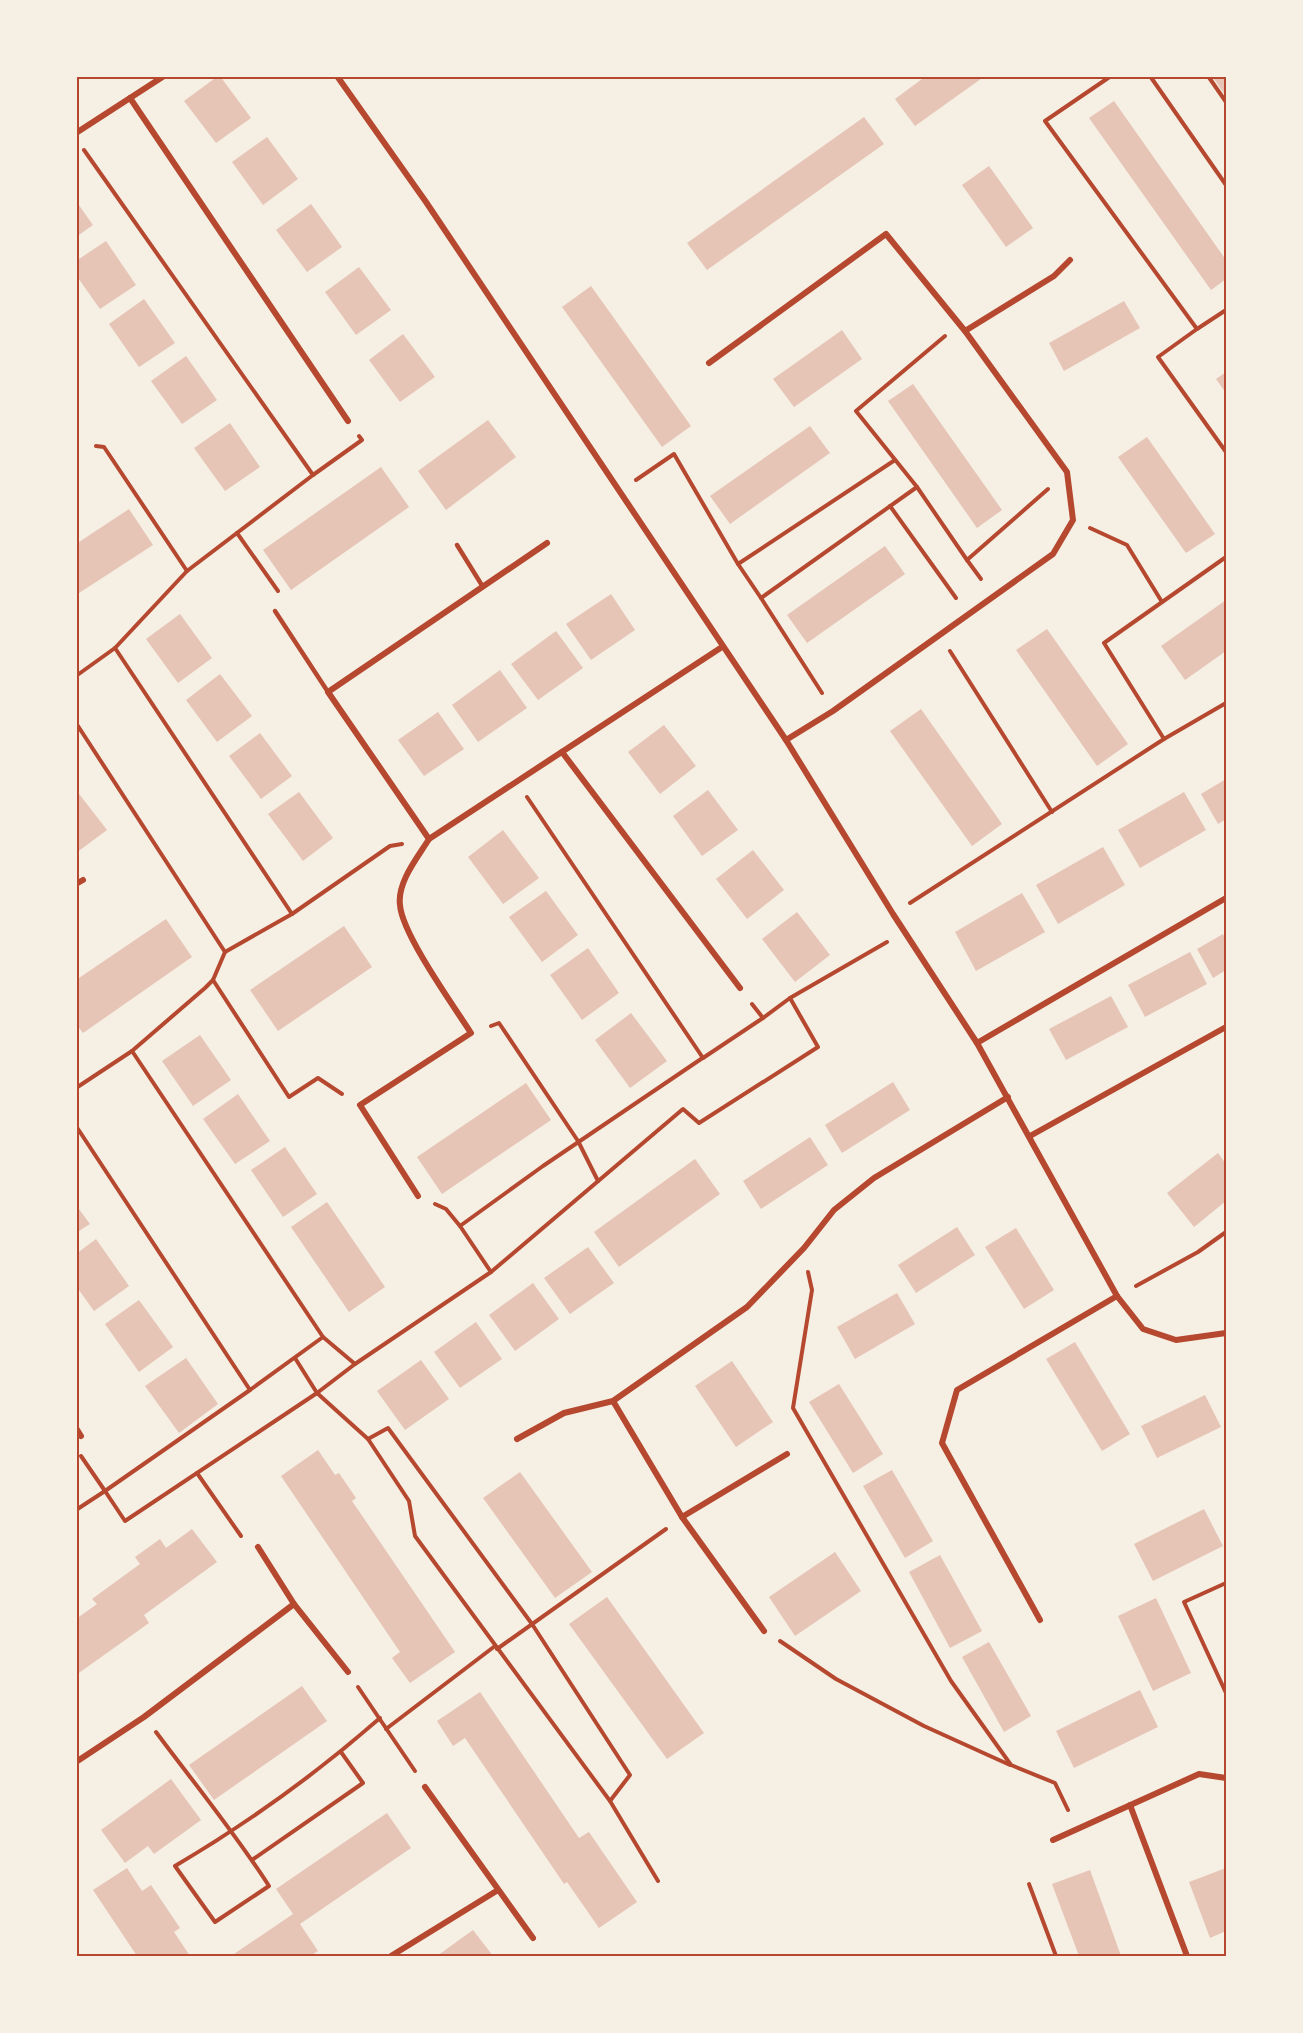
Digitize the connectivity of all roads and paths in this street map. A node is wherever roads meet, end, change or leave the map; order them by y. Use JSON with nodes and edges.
{"nodes":[{"id":1,"x":164,"y":76,"type":"edge"},
{"id":2,"x":337,"y":76,"type":"edge"},
{"id":3,"x":1111,"y":76,"type":"edge"},
{"id":4,"x":1150,"y":76,"type":"edge"},
{"id":5,"x":1208,"y":76,"type":"edge"},
{"id":6,"x":130,"y":98,"type":"junction"},
{"id":7,"x":1227,"y":102,"type":"edge"},
{"id":8,"x":76,"y":133,"type":"edge"},
{"id":9,"x":83,"y":149,"type":"dead end"},
{"id":10,"x":1227,"y":185,"type":"edge"},
{"id":11,"x":1070,"y":260,"type":"dead end"},
{"id":12,"x":1227,"y":309,"type":"edge"},
{"id":13,"x":960,"y":324,"type":"junction"},
{"id":14,"x":1197,"y":329,"type":"junction"},
{"id":15,"x":965,"y":331,"type":"junction"},
{"id":16,"x":709,"y":363,"type":"dead end"},
{"id":17,"x":348,"y":421,"type":"joint"},
{"id":18,"x":77,"y":443,"type":"edge"},
{"id":19,"x":1227,"y":452,"type":"edge"},
{"id":20,"x":895,"y":460,"type":"junction"},
{"id":21,"x":1067,"y":472,"type":"junction"},
{"id":22,"x":313,"y":475,"type":"junction"},
{"id":23,"x":916,"y":487,"type":"junction"},
{"id":24,"x":619,"y":491,"type":"junction"},
{"id":25,"x":890,"y":506,"type":"junction"},
{"id":26,"x":1073,"y":520,"type":"junction"},
{"id":27,"x":237,"y":533,"type":"junction"},
{"id":28,"x":547,"y":543,"type":"dead end"},
{"id":29,"x":457,"y":545,"type":"dead end"},
{"id":30,"x":1227,"y":557,"type":"edge"},
{"id":31,"x":738,"y":564,"type":"junction"},
{"id":32,"x":187,"y":571,"type":"junction"},
{"id":33,"x":483,"y":587,"type":"junction"},
{"id":34,"x":761,"y":598,"type":"junction"},
{"id":35,"x":1162,"y":602,"type":"junction"},
{"id":36,"x":275,"y":611,"type":"joint"},
{"id":37,"x":969,"y":615,"type":"junction"},
{"id":38,"x":940,"y":635,"type":"junction"},
{"id":39,"x":723,"y":647,"type":"junction"},
{"id":40,"x":115,"y":648,"type":"junction"},
{"id":41,"x":77,"y":675,"type":"edge"},
{"id":42,"x":328,"y":692,"type":"junction"},
{"id":43,"x":1227,"y":703,"type":"edge"},
{"id":44,"x":833,"y":711,"type":"junction"},
{"id":45,"x":76,"y":723,"type":"edge"},
{"id":46,"x":1164,"y":739,"type":"junction"},
{"id":47,"x":786,"y":740,"type":"junction"},
{"id":48,"x":562,"y":752,"type":"junction"},
{"id":49,"x":517,"y":782,"type":"junction"},
{"id":50,"x":1052,"y":812,"type":"junction"},
{"id":51,"x":429,"y":839,"type":"junction"},
{"id":52,"x":1227,"y":898,"type":"edge"},
{"id":53,"x":292,"y":914,"type":"junction"},
{"id":54,"x":893,"y":914,"type":"junction"},
{"id":55,"x":905,"y":932,"type":"junction"},
{"id":56,"x":225,"y":952,"type":"junction"},
{"id":57,"x":213,"y":980,"type":"junction"},
{"id":58,"x":740,"y":988,"type":"joint"},
{"id":59,"x":790,"y":998,"type":"junction"},
{"id":60,"x":763,"y":1018,"type":"junction"},
{"id":61,"x":1227,"y":1027,"type":"edge"},
{"id":62,"x":471,"y":1033,"type":"junction"},
{"id":63,"x":977,"y":1042,"type":"junction"},
{"id":64,"x":132,"y":1051,"type":"junction"},
{"id":65,"x":705,"y":1057,"type":"junction"},
{"id":66,"x":76,"y":1088,"type":"edge"},
{"id":67,"x":1008,"y":1097,"type":"junction"},
{"id":68,"x":360,"y":1105,"type":"junction"},
{"id":69,"x":76,"y":1126,"type":"edge"},
{"id":70,"x":1030,"y":1136,"type":"junction"},
{"id":71,"x":578,"y":1141,"type":"junction"},
{"id":72,"x":598,"y":1181,"type":"junction"},
{"id":73,"x":418,"y":1196,"type":"joint"},
{"id":74,"x":460,"y":1226,"type":"junction"},
{"id":75,"x":1227,"y":1232,"type":"edge"},
{"id":76,"x":804,"y":1248,"type":"junction"},
{"id":77,"x":491,"y":1272,"type":"junction"},
{"id":78,"x":1117,"y":1296,"type":"junction"},
{"id":79,"x":1227,"y":1333,"type":"edge"},
{"id":80,"x":323,"y":1337,"type":"junction"},
{"id":81,"x":295,"y":1358,"type":"junction"},
{"id":82,"x":355,"y":1364,"type":"junction"},
{"id":83,"x":250,"y":1390,"type":"junction"},
{"id":84,"x":317,"y":1393,"type":"junction"},
{"id":85,"x":613,"y":1401,"type":"junction"},
{"id":86,"x":76,"y":1428,"type":"edge"},
{"id":87,"x":81,"y":1436,"type":"joint"},
{"id":88,"x":368,"y":1439,"type":"junction"},
{"id":89,"x":517,"y":1439,"type":"dead end"},
{"id":90,"x":787,"y":1454,"type":"dead end"},
{"id":91,"x":197,"y":1473,"type":"junction"},
{"id":92,"x":105,"y":1491,"type":"junction"},
{"id":93,"x":76,"y":1510,"type":"edge"},
{"id":94,"x":682,"y":1517,"type":"junction"},
{"id":95,"x":258,"y":1547,"type":"joint"},
{"id":96,"x":1227,"y":1583,"type":"edge"},
{"id":97,"x":294,"y":1604,"type":"junction"},
{"id":98,"x":1040,"y":1620,"type":"dead end"},
{"id":99,"x":532,"y":1624,"type":"junction"},
{"id":100,"x":764,"y":1631,"type":"joint"},
{"id":101,"x":496,"y":1647,"type":"junction"},
{"id":102,"x":348,"y":1672,"type":"joint"},
{"id":103,"x":1227,"y":1693,"type":"edge"},
{"id":104,"x":144,"y":1717,"type":"junction"},
{"id":105,"x":380,"y":1718,"type":"junction"},
{"id":106,"x":387,"y":1729,"type":"junction"},
{"id":107,"x":341,"y":1752,"type":"junction"},
{"id":108,"x":76,"y":1762,"type":"edge"},
{"id":109,"x":1011,"y":1765,"type":"junction"},
{"id":110,"x":1227,"y":1778,"type":"edge"},
{"id":111,"x":425,"y":1787,"type":"joint"},
{"id":112,"x":610,"y":1801,"type":"junction"},
{"id":113,"x":1130,"y":1805,"type":"junction"},
{"id":114,"x":1077,"y":1829,"type":"junction"},
{"id":115,"x":231,"y":1833,"type":"junction"},
{"id":116,"x":1053,"y":1840,"type":"dead end"},
{"id":117,"x":252,"y":1860,"type":"junction"},
{"id":118,"x":658,"y":1881,"type":"dead end"},
{"id":119,"x":1029,"y":1884,"type":"dead end"},
{"id":120,"x":498,"y":1890,"type":"junction"},
{"id":121,"x":533,"y":1938,"type":"dead end"},
{"id":122,"x":391,"y":1956,"type":"edge"},
{"id":123,"x":1056,"y":1956,"type":"edge"},
{"id":124,"x":1187,"y":1956,"type":"edge"}],
"edges":[{"from":1,"to":6,"type":"street"},
{"from":2,"to":24,"type":"street"},
{"from":3,"to":14,"type":"path"},
{"from":4,"to":10,"type":"path"},
{"from":5,"to":7,"type":"path"},
{"from":6,"to":8,"type":"street"},
{"from":6,"to":17,"type":"street"},
{"from":9,"to":22,"type":"path"},
{"from":11,"to":15,"type":"street"},
{"from":12,"to":14,"type":"path"},
{"from":13,"to":15,"type":"street"},
{"from":13,"to":16,"type":"street"},
{"from":13,"to":20,"type":"path"},
{"from":14,"to":19,"type":"path"},
{"from":15,"to":21,"type":"street"},
{"from":17,"to":22,"type":"path"},
{"from":18,"to":32,"type":"path"},
{"from":20,"to":23,"type":"path"},
{"from":20,"to":31,"type":"path"},
{"from":21,"to":23,"type":"path"},
{"from":21,"to":26,"type":"street"},
{"from":22,"to":27,"type":"path"},
{"from":23,"to":25,"type":"path"},
{"from":24,"to":31,"type":"path"},
{"from":24,"to":39,"type":"street"},
{"from":25,"to":34,"type":"path"},
{"from":25,"to":37,"type":"path"},
{"from":26,"to":35,"type":"path"},
{"from":26,"to":37,"type":"street"},
{"from":27,"to":32,"type":"path"},
{"from":27,"to":36,"type":"path"},
{"from":28,"to":33,"type":"street"},
{"from":29,"to":33,"type":"lane"},
{"from":30,"to":35,"type":"path"},
{"from":31,"to":34,"type":"path"},
{"from":32,"to":40,"type":"path"},
{"from":33,"to":42,"type":"street"},
{"from":34,"to":44,"type":"path"},
{"from":35,"to":46,"type":"path"},
{"from":36,"to":42,"type":"lane"},
{"from":37,"to":38,"type":"street"},
{"from":38,"to":44,"type":"street"},
{"from":38,"to":50,"type":"path"},
{"from":39,"to":47,"type":"street"},
{"from":39,"to":48,"type":"street"},
{"from":40,"to":41,"type":"path"},
{"from":40,"to":53,"type":"path"},
{"from":42,"to":51,"type":"street"},
{"from":43,"to":46,"type":"path"},
{"from":44,"to":47,"type":"street"},
{"from":45,"to":56,"type":"path"},
{"from":46,"to":50,"type":"path"},
{"from":47,"to":54,"type":"street"},
{"from":48,"to":49,"type":"street"},
{"from":48,"to":58,"type":"street"},
{"from":49,"to":51,"type":"street"},
{"from":49,"to":65,"type":"path"},
{"from":50,"to":54,"type":"path"},
{"from":51,"to":53,"type":"path"},
{"from":51,"to":62,"type":"street"},
{"from":52,"to":63,"type":"street"},
{"from":53,"to":56,"type":"path"},
{"from":54,"to":55,"type":"street"},
{"from":55,"to":59,"type":"path"},
{"from":55,"to":63,"type":"street"},
{"from":56,"to":57,"type":"path"},
{"from":57,"to":64,"type":"path"},
{"from":57,"to":68,"type":"path"},
{"from":58,"to":60,"type":"path"},
{"from":59,"to":60,"type":"path"},
{"from":59,"to":72,"type":"path"},
{"from":60,"to":65,"type":"path"},
{"from":61,"to":70,"type":"street"},
{"from":62,"to":68,"type":"street"},
{"from":62,"to":71,"type":"path"},
{"from":63,"to":67,"type":"street"},
{"from":64,"to":66,"type":"path"},
{"from":64,"to":80,"type":"path"},
{"from":65,"to":71,"type":"path"},
{"from":67,"to":70,"type":"street"},
{"from":67,"to":76,"type":"street"},
{"from":68,"to":73,"type":"street"},
{"from":69,"to":83,"type":"path"},
{"from":70,"to":78,"type":"street"},
{"from":71,"to":72,"type":"path"},
{"from":71,"to":74,"type":"path"},
{"from":72,"to":77,"type":"path"},
{"from":73,"to":74,"type":"path"},
{"from":74,"to":77,"type":"path"},
{"from":75,"to":78,"type":"path"},
{"from":76,"to":85,"type":"street"},
{"from":76,"to":109,"type":"path"},
{"from":77,"to":82,"type":"path"},
{"from":78,"to":79,"type":"street"},
{"from":78,"to":98,"type":"street"},
{"from":80,"to":81,"type":"path"},
{"from":80,"to":82,"type":"path"},
{"from":81,"to":83,"type":"path"},
{"from":81,"to":84,"type":"path"},
{"from":82,"to":84,"type":"path"},
{"from":83,"to":92,"type":"path"},
{"from":84,"to":88,"type":"path"},
{"from":84,"to":91,"type":"path"},
{"from":85,"to":89,"type":"street"},
{"from":85,"to":94,"type":"street"},
{"from":86,"to":87,"type":"street"},
{"from":87,"to":92,"type":"path"},
{"from":88,"to":99,"type":"path"},
{"from":88,"to":101,"type":"path"},
{"from":90,"to":94,"type":"street"},
{"from":91,"to":92,"type":"path"},
{"from":91,"to":95,"type":"path"},
{"from":92,"to":93,"type":"path"},
{"from":94,"to":99,"type":"path"},
{"from":94,"to":100,"type":"street"},
{"from":95,"to":97,"type":"street"},
{"from":96,"to":103,"type":"path"},
{"from":97,"to":102,"type":"street"},
{"from":97,"to":104,"type":"street"},
{"from":99,"to":101,"type":"path"},
{"from":99,"to":112,"type":"path"},
{"from":100,"to":109,"type":"path"},
{"from":101,"to":106,"type":"path"},
{"from":101,"to":112,"type":"path"},
{"from":102,"to":105,"type":"path"},
{"from":104,"to":108,"type":"street"},
{"from":104,"to":115,"type":"path"},
{"from":105,"to":106,"type":"path"},
{"from":105,"to":107,"type":"path"},
{"from":106,"to":111,"type":"path"},
{"from":107,"to":115,"type":"path"},
{"from":107,"to":117,"type":"path"},
{"from":109,"to":114,"type":"path"},
{"from":110,"to":113,"type":"street"},
{"from":111,"to":120,"type":"street"},
{"from":112,"to":118,"type":"path"},
{"from":113,"to":114,"type":"street"},
{"from":113,"to":124,"type":"street"},
{"from":114,"to":116,"type":"street"},
{"from":115,"to":117,"type":"path"},
{"from":115,"to":117,"type":"path"},
{"from":119,"to":123,"type":"path"},
{"from":120,"to":121,"type":"street"},
{"from":120,"to":122,"type":"street"}]}
